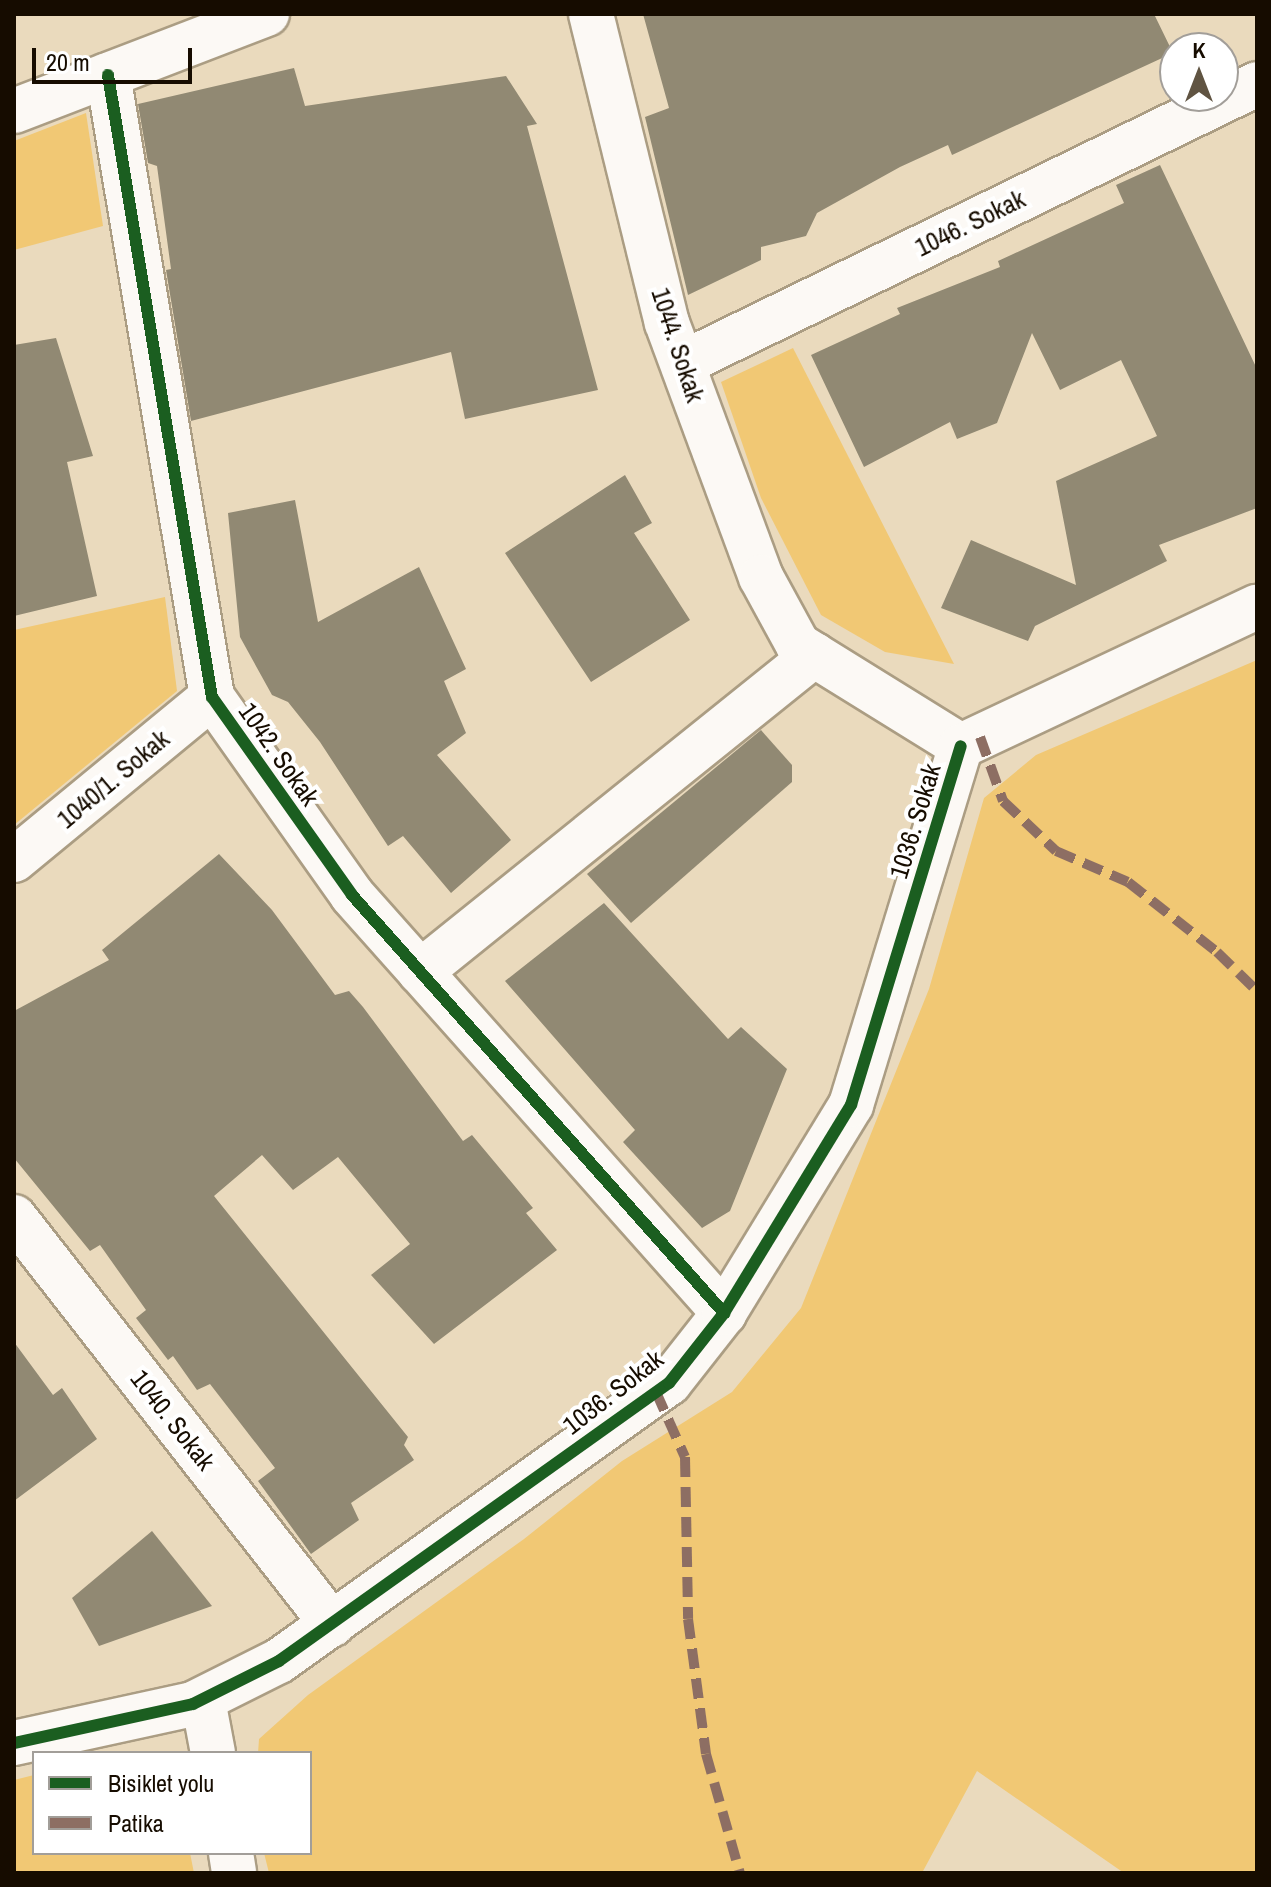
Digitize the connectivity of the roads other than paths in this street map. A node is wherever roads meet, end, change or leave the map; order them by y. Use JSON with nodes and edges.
{"nodes":[{"id":1,"x":267,"y":14,"type":"edge"},
{"id":2,"x":591,"y":14,"type":"edge"},
{"id":3,"x":108,"y":75,"type":"junction"},
{"id":4,"x":1257,"y":84,"type":"edge"},
{"id":5,"x":14,"y":111,"type":"edge"},
{"id":6,"x":683,"y":363,"type":"junction"},
{"id":7,"x":1257,"y":607,"type":"edge"},
{"id":8,"x":814,"y":655,"type":"junction"},
{"id":9,"x":212,"y":697,"type":"junction"},
{"id":10,"x":961,"y":746,"type":"junction"},
{"id":11,"x":14,"y":860,"type":"edge"},
{"id":12,"x":420,"y":972,"type":"junction"},
{"id":13,"x":14,"y":1217,"type":"edge"},
{"id":14,"x":724,"y":1313,"type":"junction"},
{"id":15,"x":332,"y":1624,"type":"junction"},
{"id":16,"x":203,"y":1700,"type":"junction"},
{"id":17,"x":14,"y":1743,"type":"edge"},
{"id":18,"x":213,"y":1751,"type":"edge"}],
"edges":[{"from":1,"to":3,"type":"street"},
{"from":2,"to":6,"type":"street","name":"1044. Sokak"},
{"from":3,"to":5,"type":"street"},
{"from":3,"to":9,"type":"street","name":"1042. Sokak"},
{"from":4,"to":6,"type":"street","name":"1046. Sokak"},
{"from":6,"to":8,"type":"street","name":"1044. Sokak"},
{"from":7,"to":10,"type":"street"},
{"from":8,"to":10,"type":"street","name":"1044. Sokak"},
{"from":8,"to":12,"type":"street"},
{"from":9,"to":11,"type":"street","name":"1040/1. Sokak"},
{"from":9,"to":12,"type":"street","name":"1042. Sokak"},
{"from":10,"to":14,"type":"street","name":"1036. Sokak"},
{"from":12,"to":14,"type":"street","name":"1042. Sokak"},
{"from":13,"to":15,"type":"street","name":"1040. Sokak"},
{"from":14,"to":15,"type":"street","name":"1036. Sokak"},
{"from":15,"to":16,"type":"street","name":"1036. Sokak"},
{"from":16,"to":17,"type":"street","name":"1036. Sokak"},
{"from":16,"to":18,"type":"street"}]}
